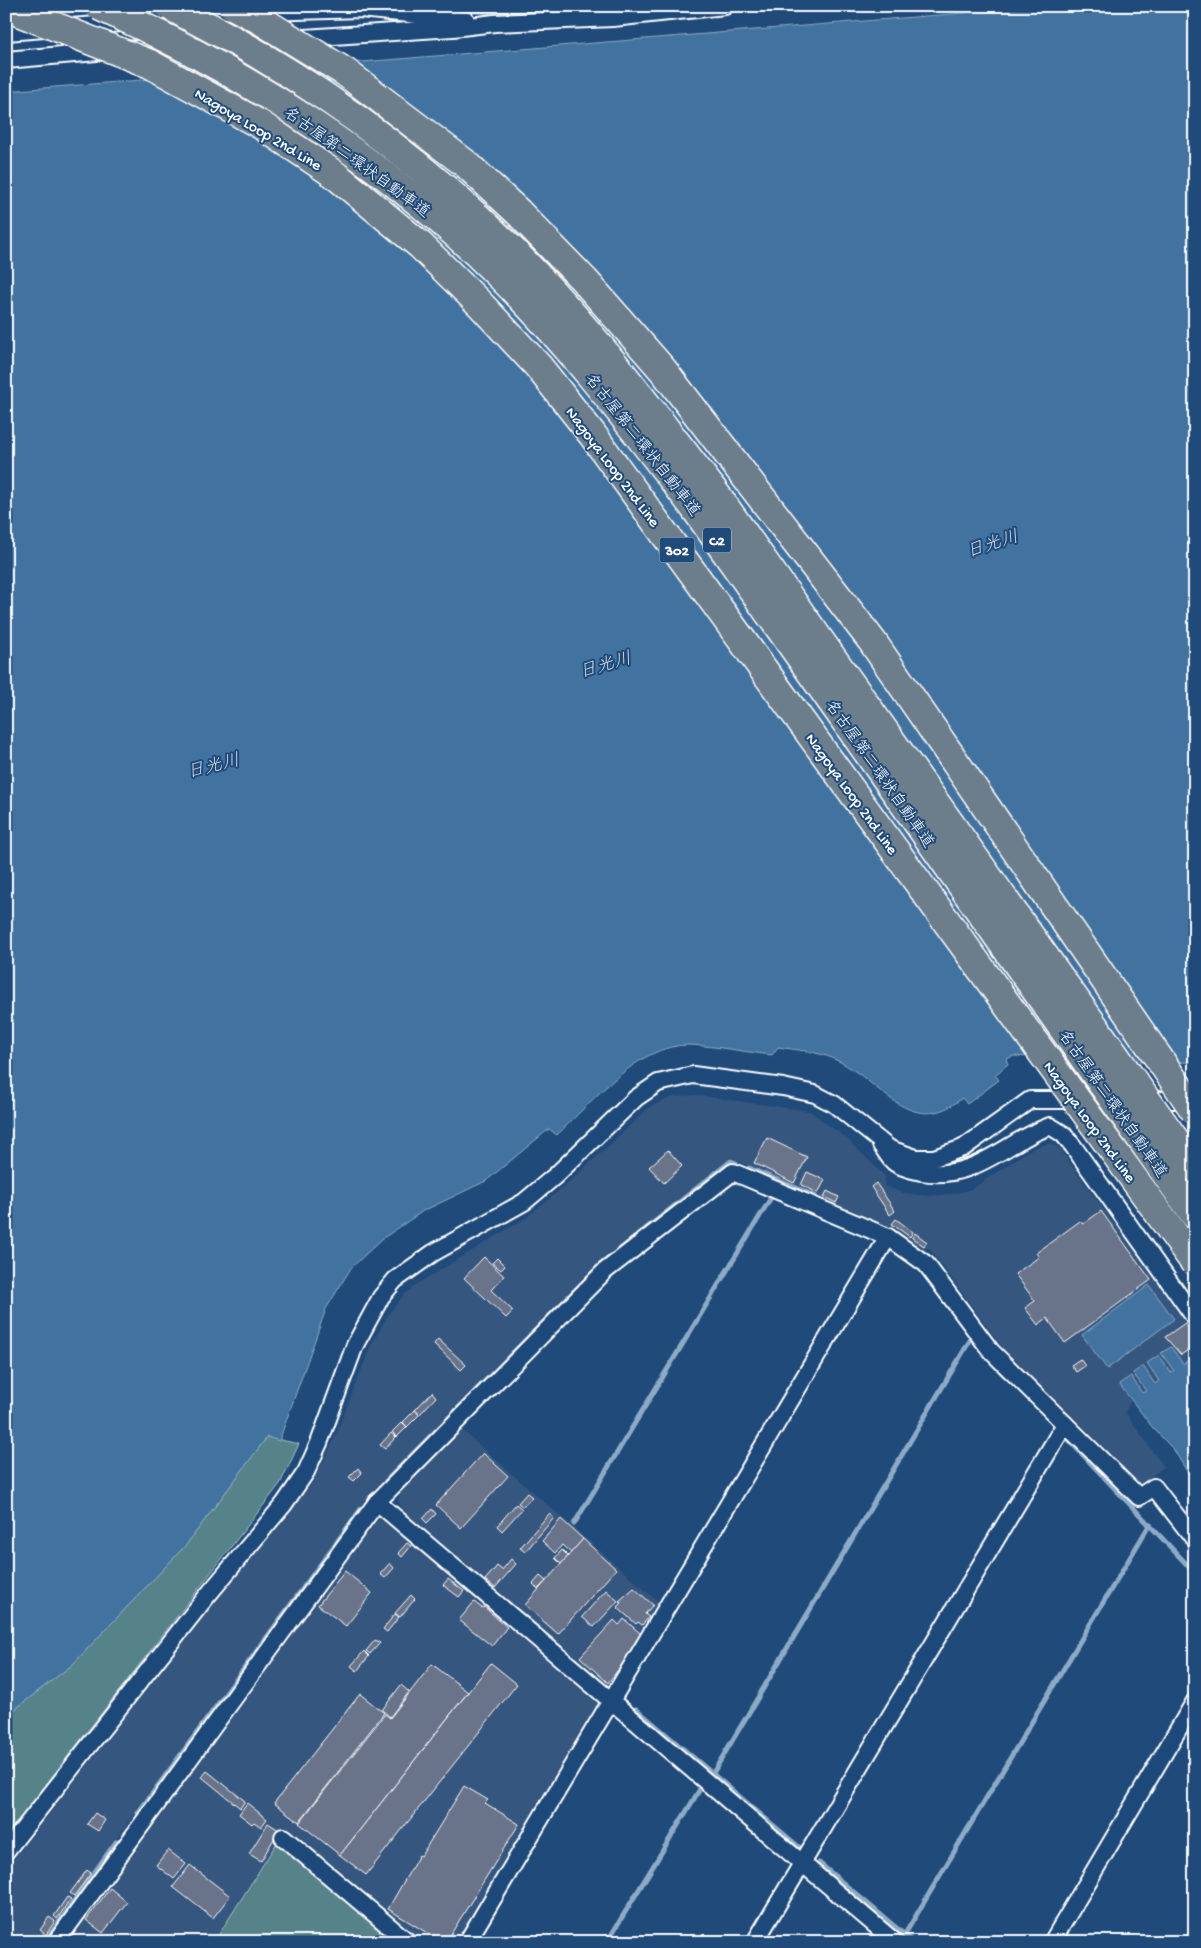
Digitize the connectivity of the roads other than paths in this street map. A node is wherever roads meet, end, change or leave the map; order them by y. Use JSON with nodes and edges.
{"nodes":[{"id":1,"x":99,"y":6,"type":"edge"},
{"id":2,"x":170,"y":6,"type":"edge"},
{"id":3,"x":234,"y":6,"type":"edge"},
{"id":4,"x":725,"y":6,"type":"edge"},
{"id":5,"x":6,"y":7,"type":"edge"},
{"id":6,"x":495,"y":23,"type":"junction"},
{"id":7,"x":6,"y":32,"type":"edge"},
{"id":8,"x":6,"y":60,"type":"edge"},
{"id":9,"x":1195,"y":1100,"type":"edge"},
{"id":10,"x":1195,"y":1111,"type":"edge"},
{"id":11,"x":876,"y":1138,"type":"junction"},
{"id":12,"x":1195,"y":1168,"type":"edge"},
{"id":13,"x":1195,"y":1215,"type":"edge"},
{"id":14,"x":888,"y":1237,"type":"junction"},
{"id":15,"x":1195,"y":1263,"type":"edge"},
{"id":16,"x":1195,"y":1318,"type":"edge"},
{"id":17,"x":1064,"y":1424,"type":"junction"},
{"id":18,"x":377,"y":1502,"type":"junction"},
{"id":19,"x":1195,"y":1540,"type":"edge"},
{"id":20,"x":1195,"y":1700,"type":"edge"},
{"id":21,"x":611,"y":1703,"type":"junction"},
{"id":22,"x":282,"y":1837,"type":"dead end"},
{"id":23,"x":6,"y":1851,"type":"edge"},
{"id":24,"x":802,"y":1864,"type":"junction"},
{"id":25,"x":56,"y":1942,"type":"edge"},
{"id":26,"x":408,"y":1942,"type":"edge"},
{"id":27,"x":467,"y":1942,"type":"edge"},
{"id":28,"x":755,"y":1942,"type":"edge"},
{"id":29,"x":895,"y":1942,"type":"edge"},
{"id":30,"x":1052,"y":1942,"type":"edge"}],
"edges":[{"from":1,"to":13,"type":"highway","name":"名古屋第二環状自動車道","number":"C2","bridge":true},
{"from":2,"to":12,"type":"highway","name":"名古屋第二環状自動車道","number":"C2","bridge":true},
{"from":3,"to":10,"type":"highway","bridge":true},
{"from":4,"to":6,"type":"street"},
{"from":5,"to":15,"type":"highway","name":"Nagoya Loop 2nd Line","number":"302","bridge":true},
{"from":6,"to":7,"type":"street"},
{"from":6,"to":8,"type":"street"},
{"from":9,"to":11,"type":"street"},
{"from":11,"to":16,"type":"street"},
{"from":11,"to":23,"type":"street"},
{"from":14,"to":17,"type":"street"},
{"from":14,"to":18,"type":"street"},
{"from":14,"to":21,"type":"street"},
{"from":17,"to":19,"type":"street"},
{"from":17,"to":24,"type":"street"},
{"from":18,"to":21,"type":"street"},
{"from":18,"to":25,"type":"street"},
{"from":20,"to":30,"type":"street"},
{"from":21,"to":24,"type":"street"},
{"from":21,"to":27,"type":"street"},
{"from":22,"to":26,"type":"street"},
{"from":24,"to":28,"type":"street"},
{"from":24,"to":29,"type":"street"}]}
